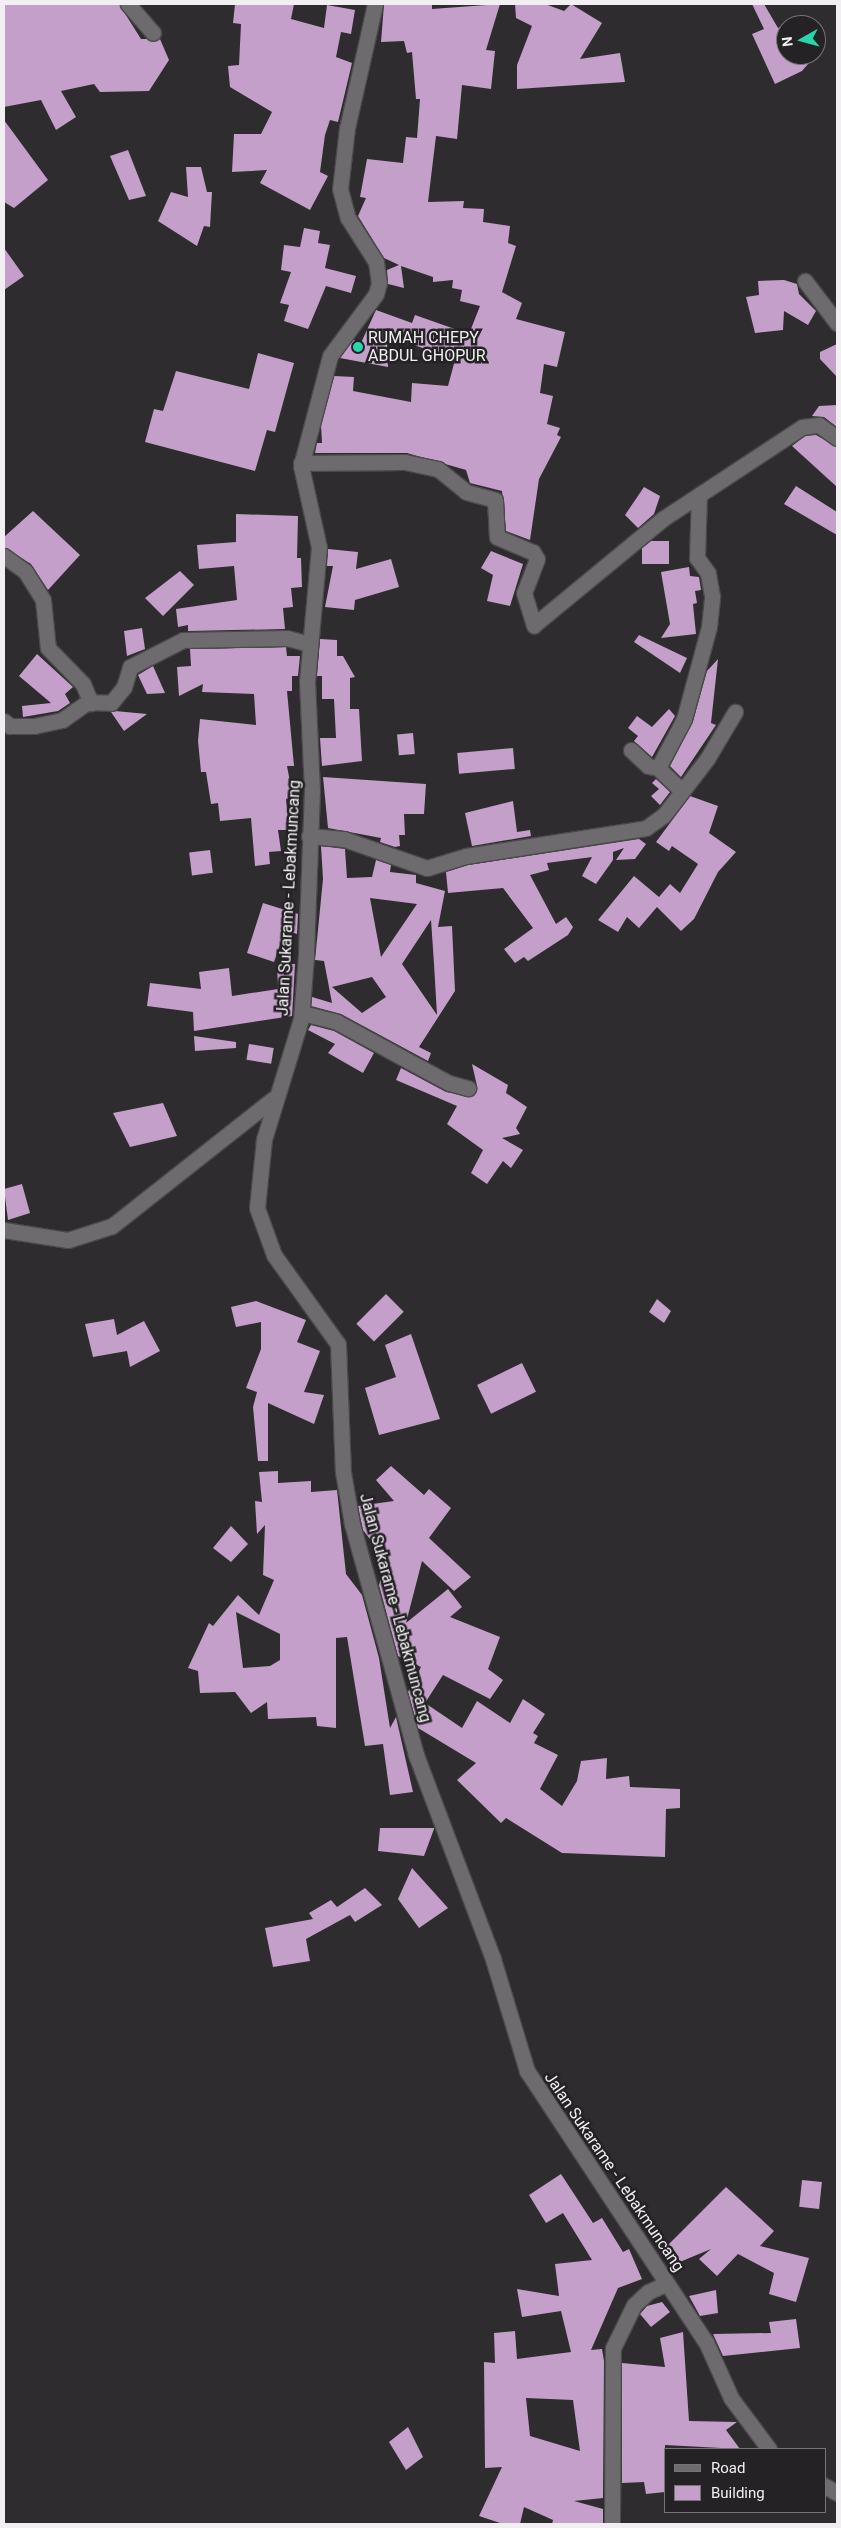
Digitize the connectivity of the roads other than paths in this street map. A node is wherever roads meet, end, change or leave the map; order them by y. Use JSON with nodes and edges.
{"nodes":[{"id":1,"x":128,"y":4,"type":"edge"},
{"id":2,"x":375,"y":4,"type":"edge"},
{"id":3,"x":152,"y":33,"type":"dead end"},
{"id":4,"x":804,"y":281,"type":"dead end"},
{"id":5,"x":837,"y":323,"type":"edge"},
{"id":6,"x":837,"y":438,"type":"edge"},
{"id":7,"x":301,"y":462,"type":"junction"},
{"id":8,"x":699,"y":495,"type":"junction"},
{"id":9,"x":4,"y":556,"type":"edge"},
{"id":10,"x":309,"y":644,"type":"junction"},
{"id":11,"x":91,"y":702,"type":"junction"},
{"id":12,"x":735,"y":712,"type":"dead end"},
{"id":13,"x":4,"y":720,"type":"edge"},
{"id":14,"x":631,"y":750,"type":"dead end"},
{"id":15,"x":658,"y":768,"type":"junction"},
{"id":16,"x":682,"y":791,"type":"junction"},
{"id":17,"x":309,"y":836,"type":"junction"},
{"id":18,"x":302,"y":1013,"type":"junction"},
{"id":19,"x":468,"y":1088,"type":"dead end"},
{"id":20,"x":273,"y":1099,"type":"junction"},
{"id":21,"x":4,"y":1230,"type":"edge"},
{"id":22,"x":667,"y":2283,"type":"junction"},
{"id":23,"x":768,"y":2448,"type":"edge"},
{"id":24,"x":826,"y":2487,"type":"edge"},
{"id":25,"x":837,"y":2493,"type":"edge"},
{"id":26,"x":612,"y":2524,"type":"edge"}],
"edges":[{"from":1,"to":3,"type":"street"},
{"from":2,"to":7,"type":"street","name":"Jalan Sukarame - Lebakmuncang"},
{"from":4,"to":5,"type":"street"},
{"from":6,"to":8,"type":"street"},
{"from":7,"to":8,"type":"street"},
{"from":7,"to":10,"type":"street","name":"Jalan Sukarame - Lebakmuncang"},
{"from":8,"to":15,"type":"street"},
{"from":9,"to":11,"type":"street"},
{"from":10,"to":11,"type":"street"},
{"from":10,"to":17,"type":"street","name":"Jalan Sukarame - Lebakmuncang"},
{"from":11,"to":13,"type":"street"},
{"from":12,"to":16,"type":"street"},
{"from":14,"to":15,"type":"street"},
{"from":15,"to":16,"type":"street"},
{"from":16,"to":17,"type":"street"},
{"from":17,"to":18,"type":"street","name":"Jalan Sukarame - Lebakmuncang"},
{"from":18,"to":19,"type":"street"},
{"from":18,"to":20,"type":"street","name":"Jalan Sukarame - Lebakmuncang"},
{"from":20,"to":21,"type":"street"},
{"from":20,"to":22,"type":"street","name":"Jalan Sukarame - Lebakmuncang"},
{"from":22,"to":23,"type":"street","name":"Jalan Sukarame - Lebakmuncang"},
{"from":22,"to":26,"type":"street"},
{"from":24,"to":25,"type":"street"}]}
